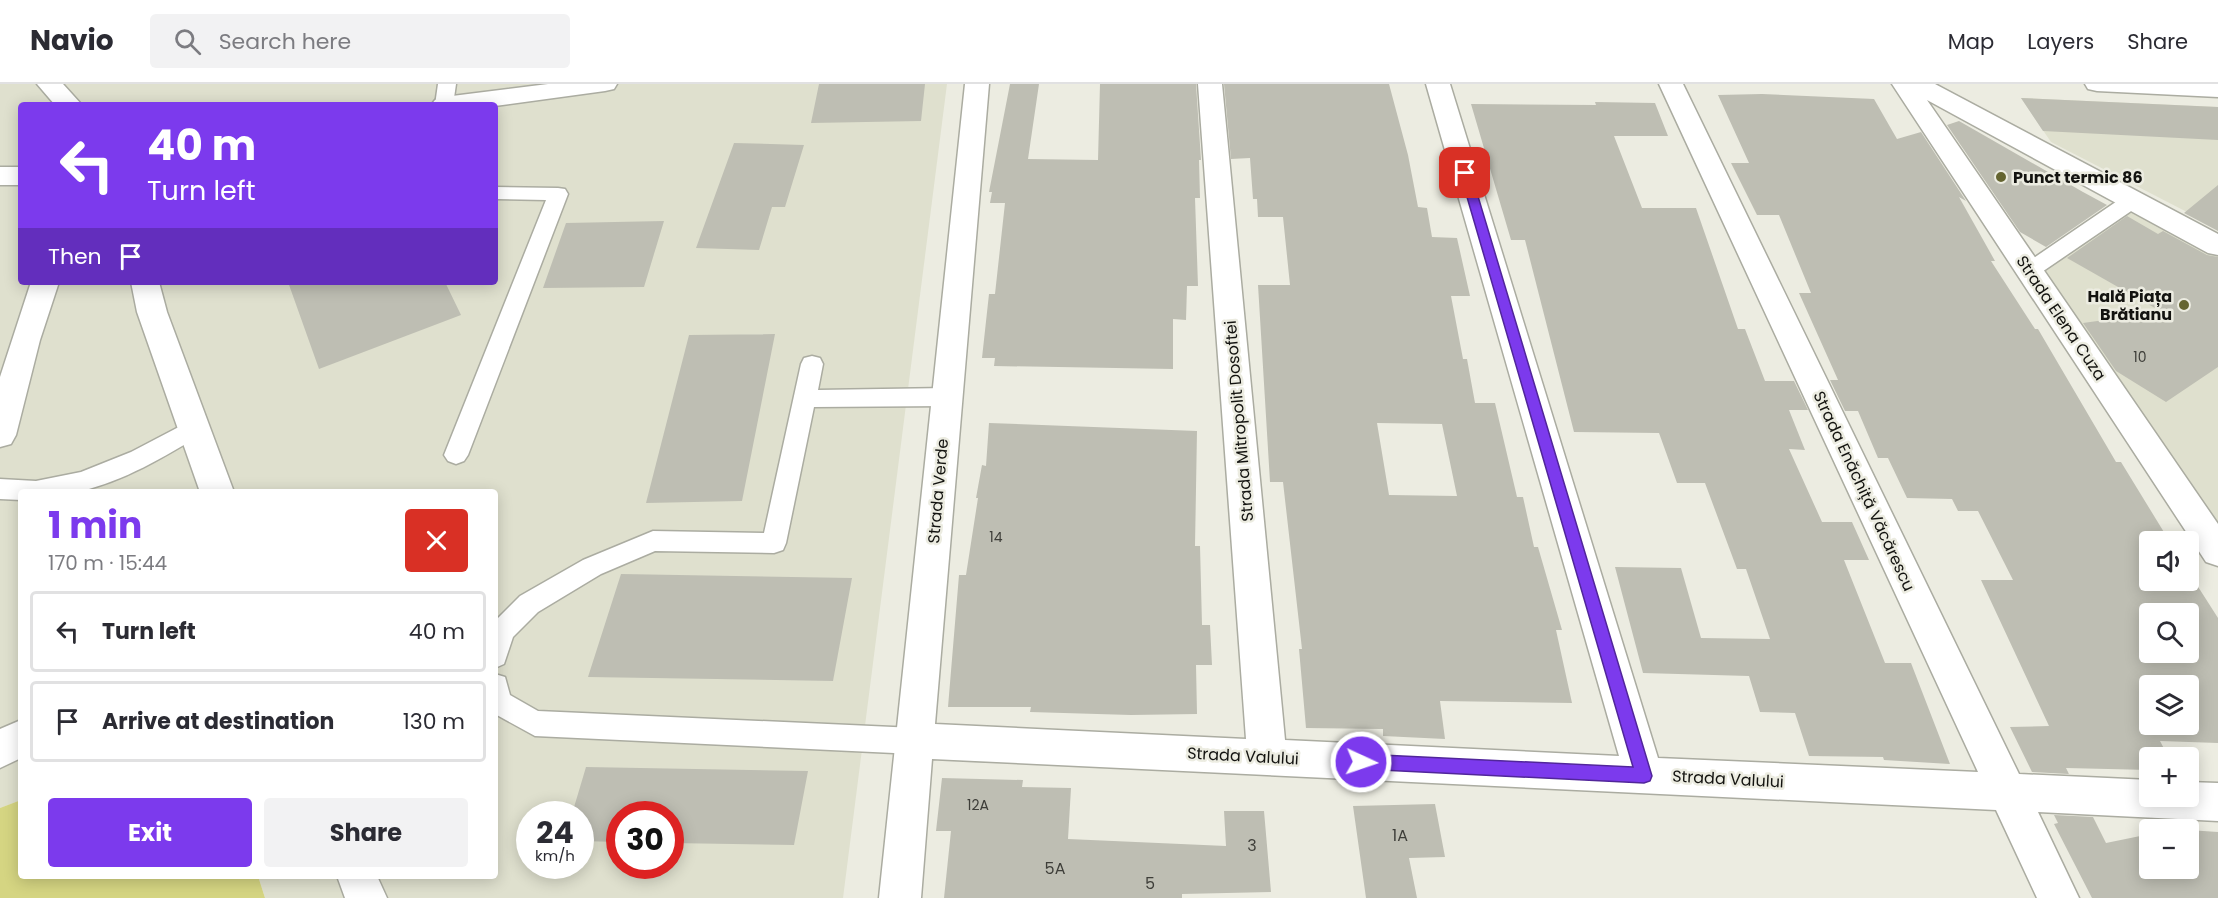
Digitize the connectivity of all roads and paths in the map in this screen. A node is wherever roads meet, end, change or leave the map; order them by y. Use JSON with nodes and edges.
{"nodes":[{"id":1,"x":41,"y":84,"type":"edge"},
{"id":2,"x":49,"y":84,"type":"edge"},
{"id":3,"x":447,"y":84,"type":"edge"},
{"id":4,"x":605,"y":84,"type":"edge"},
{"id":5,"x":977,"y":84,"type":"edge"},
{"id":6,"x":1210,"y":84,"type":"edge"},
{"id":7,"x":1438,"y":84,"type":"edge"},
{"id":8,"x":1671,"y":84,"type":"edge"},
{"id":9,"x":1904,"y":84,"type":"edge"},
{"id":10,"x":1916,"y":84,"type":"edge"},
{"id":11,"x":2097,"y":84,"type":"edge"},
{"id":12,"x":2129,"y":85,"type":"edge"},
{"id":13,"x":2218,"y":90,"type":"edge"},
{"id":14,"x":42,"y":102,"type":"edge"},
{"id":15,"x":66,"y":102,"type":"edge"},
{"id":16,"x":444,"y":102,"type":"edge"},
{"id":17,"x":467,"y":102,"type":"edge"},
{"id":18,"x":0,"y":176,"type":"edge"},
{"id":19,"x":18,"y":176,"type":"edge"},
{"id":20,"x":498,"y":193,"type":"edge"},
{"id":21,"x":2133,"y":200,"type":"junction"},
{"id":22,"x":2218,"y":246,"type":"edge"},
{"id":23,"x":2029,"y":271,"type":"junction"},
{"id":24,"x":29,"y":285,"type":"edge"},
{"id":25,"x":44,"y":285,"type":"edge"},
{"id":26,"x":135,"y":285,"type":"edge"},
{"id":27,"x":147,"y":285,"type":"edge"},
{"id":28,"x":152,"y":312,"type":"junction"},
{"id":29,"x":25,"y":340,"type":"junction"},
{"id":30,"x":812,"y":364,"type":"dead end"},
{"id":31,"x":947,"y":397,"type":"junction"},
{"id":32,"x":804,"y":399,"type":"junction"},
{"id":33,"x":194,"y":428,"type":"junction"},
{"id":34,"x":0,"y":435,"type":"edge"},
{"id":35,"x":456,"y":455,"type":"dead end"},
{"id":36,"x":0,"y":489,"type":"edge"},
{"id":37,"x":51,"y":489,"type":"edge"},
{"id":38,"x":216,"y":489,"type":"edge"},
{"id":39,"x":18,"y":490,"type":"edge"},
{"id":40,"x":2218,"y":552,"type":"edge"},
{"id":41,"x":498,"y":645,"type":"edge"},
{"id":42,"x":498,"y":702,"type":"edge"},
{"id":43,"x":915,"y":741,"type":"junction"},
{"id":44,"x":1267,"y":757,"type":"junction"},
{"id":45,"x":1644,"y":776,"type":"junction"},
{"id":46,"x":2007,"y":792,"type":"junction"},
{"id":47,"x":2218,"y":802,"type":"edge"},
{"id":48,"x":358,"y":879,"type":"edge"},
{"id":49,"x":366,"y":898,"type":"edge"},
{"id":50,"x":900,"y":898,"type":"edge"},
{"id":51,"x":2058,"y":898,"type":"edge"}],
"edges":[{"from":1,"to":14,"type":"street"},
{"from":2,"to":15,"type":"street"},
{"from":3,"to":16,"type":"lane"},
{"from":4,"to":17,"type":"street"},
{"from":5,"to":31,"type":"street","name":"Strada Verde"},
{"from":6,"to":44,"type":"street","name":"Strada Mitropolit Dosoftei"},
{"from":7,"to":45,"type":"street"},
{"from":8,"to":46,"type":"street","name":"Strada Enăchiță Văcărescu"},
{"from":9,"to":23,"type":"street","name":"Strada Elena Cuza"},
{"from":10,"to":21,"type":"street"},
{"from":11,"to":12,"type":"street"},
{"from":12,"to":13,"type":"street"},
{"from":18,"to":19,"type":"street"},
{"from":20,"to":35,"type":"lane"},
{"from":21,"to":22,"type":"street"},
{"from":21,"to":23,"type":"lane"},
{"from":23,"to":40,"type":"street","name":"Strada Elena Cuza"},
{"from":24,"to":29,"type":"street"},
{"from":25,"to":29,"type":"street"},
{"from":26,"to":28,"type":"street"},
{"from":27,"to":28,"type":"street"},
{"from":28,"to":33,"type":"street"},
{"from":29,"to":34,"type":"street"},
{"from":30,"to":32,"type":"lane"},
{"from":31,"to":32,"type":"lane"},
{"from":31,"to":43,"type":"street","name":"Strada Verde"},
{"from":32,"to":41,"type":"lane"},
{"from":33,"to":37,"type":"lane"},
{"from":33,"to":38,"type":"street"},
{"from":36,"to":39,"type":"lane"},
{"from":42,"to":43,"type":"lane"},
{"from":43,"to":44,"type":"street","name":"Strada Valului"},
{"from":43,"to":50,"type":"street","name":"Strada Verde"},
{"from":44,"to":45,"type":"street","name":"Strada Valului"},
{"from":45,"to":46,"type":"street","name":"Strada Valului"},
{"from":46,"to":47,"type":"street","name":"Strada Valului"},
{"from":46,"to":51,"type":"street","name":"Strada Enăchiță Văcărescu"},
{"from":48,"to":49,"type":"street"}]}
